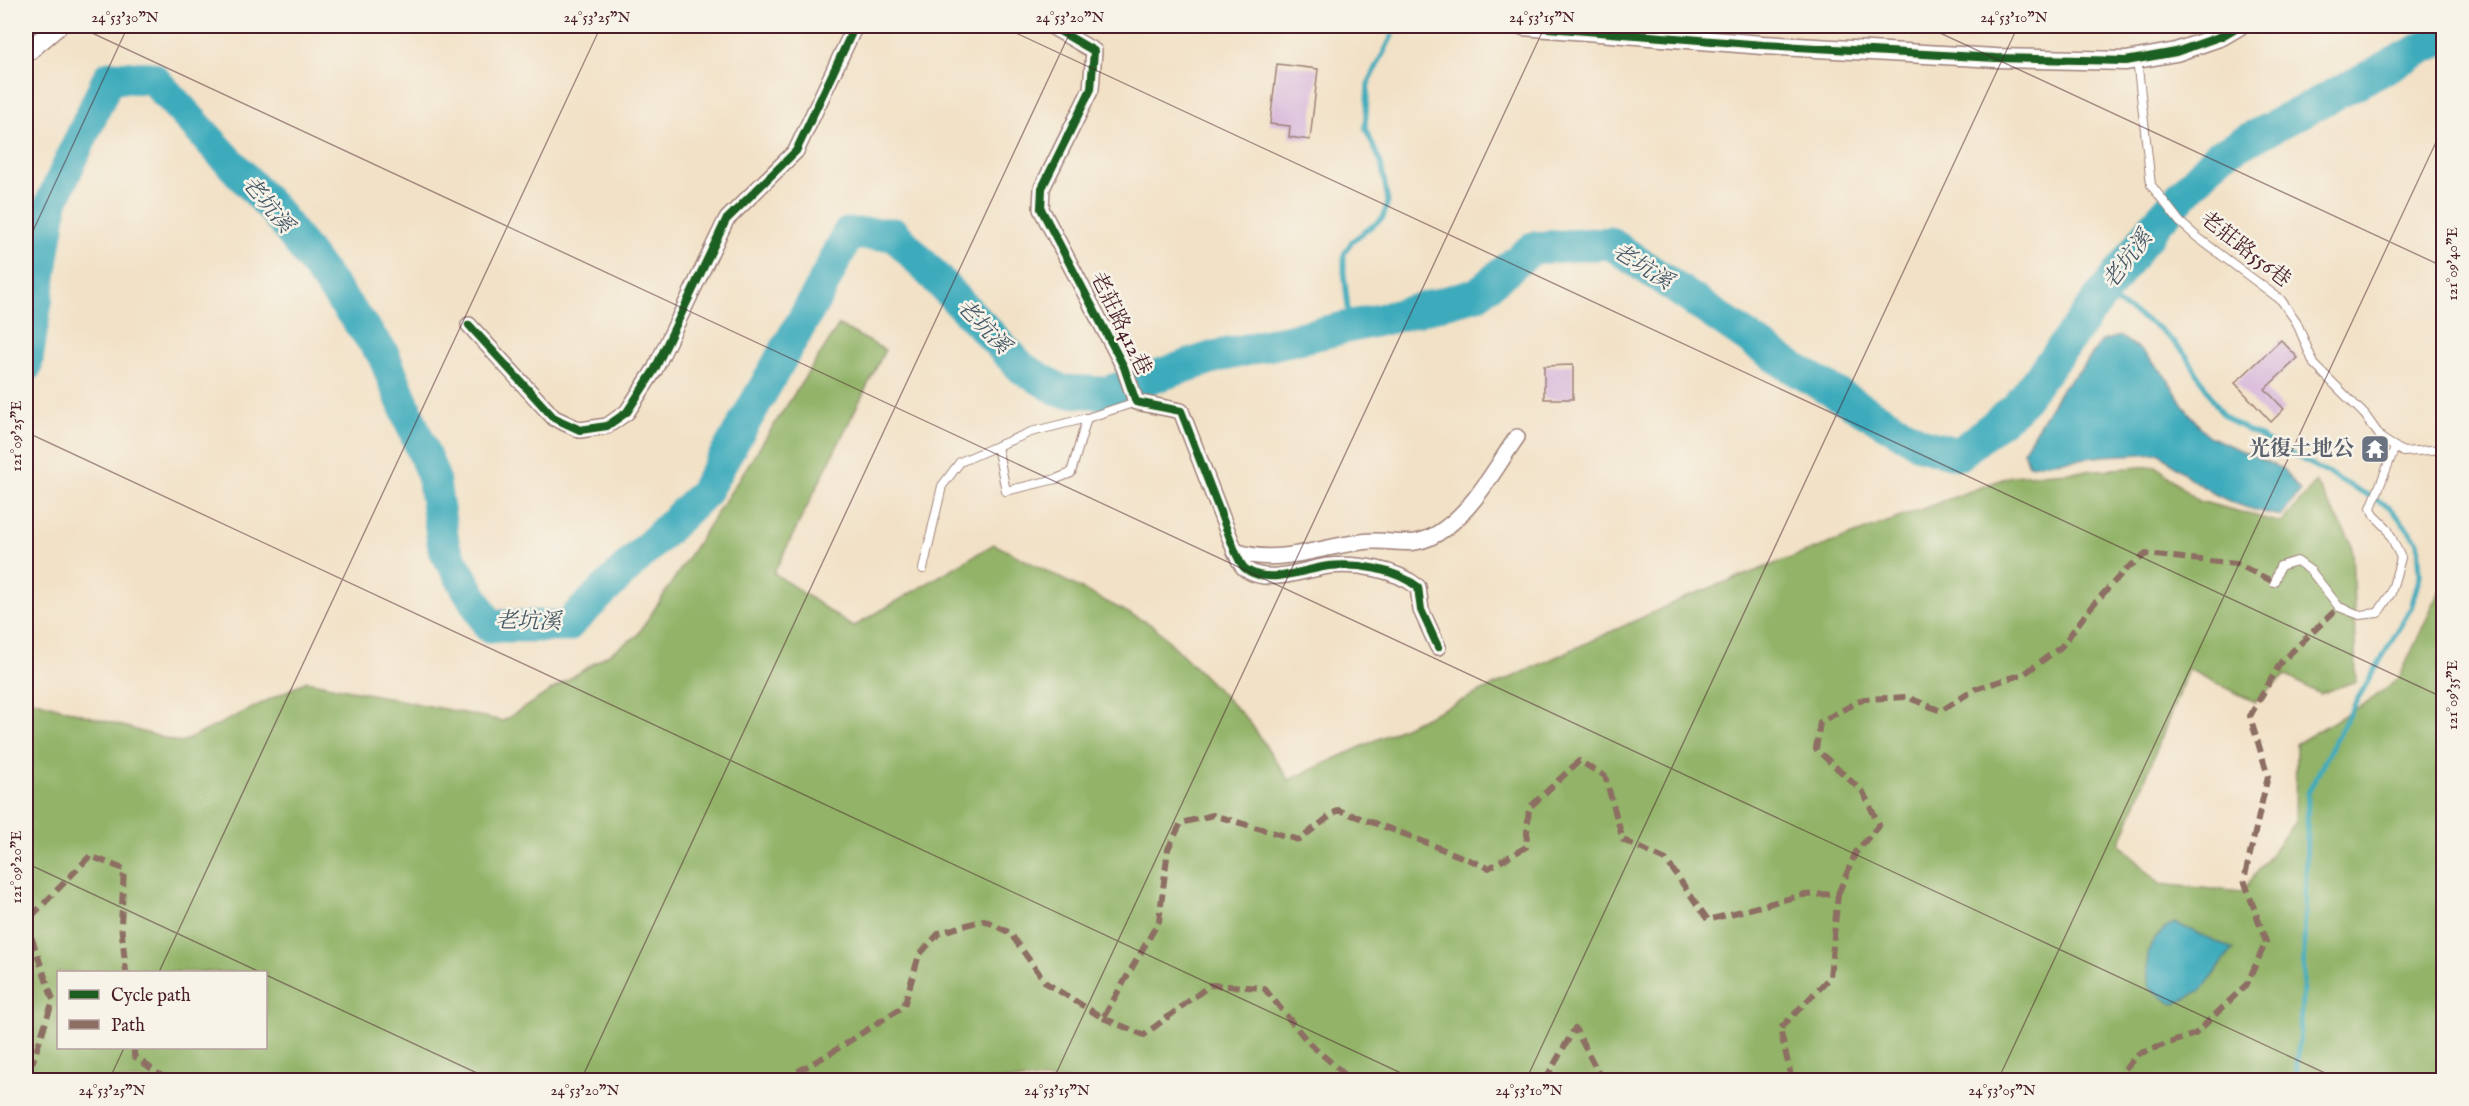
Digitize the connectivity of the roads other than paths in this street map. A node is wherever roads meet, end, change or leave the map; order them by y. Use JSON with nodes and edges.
{"nodes":[{"id":1,"x":58,"y":26,"type":"edge"},
{"id":2,"x":855,"y":26,"type":"edge"},
{"id":3,"x":1051,"y":26,"type":"edge"},
{"id":4,"x":1522,"y":26,"type":"edge"},
{"id":5,"x":2239,"y":26,"type":"edge"},
{"id":6,"x":1627,"y":30,"type":"edge"},
{"id":7,"x":26,"y":53,"type":"edge"},
{"id":8,"x":2137,"y":59,"type":"junction"},
{"id":9,"x":469,"y":325,"type":"dead end"},
{"id":10,"x":1136,"y":402,"type":"junction"},
{"id":11,"x":1087,"y":418,"type":"junction"},
{"id":12,"x":1517,"y":436,"type":"dead end"},
{"id":13,"x":997,"y":446,"type":"junction"},
{"id":14,"x":2395,"y":447,"type":"junction"},
{"id":15,"x":2444,"y":449,"type":"edge"},
{"id":16,"x":1235,"y":551,"type":"junction"},
{"id":17,"x":923,"y":569,"type":"dead end"},
{"id":18,"x":2274,"y":582,"type":"dead end"},
{"id":19,"x":1438,"y":647,"type":"dead end"}],
"edges":[{"from":1,"to":7,"type":"street"},
{"from":2,"to":9,"type":"street"},
{"from":3,"to":10,"type":"street","name":"老莊路412巷"},
{"from":4,"to":6,"type":"street"},
{"from":5,"to":8,"type":"street"},
{"from":6,"to":8,"type":"street"},
{"from":8,"to":14,"type":"lane","name":"老莊路556巷"},
{"from":10,"to":11,"type":"lane"},
{"from":10,"to":16,"type":"street","name":"老莊路412巷"},
{"from":11,"to":13,"type":"lane"},
{"from":11,"to":13,"type":"lane"},
{"from":12,"to":16,"type":"street"},
{"from":13,"to":17,"type":"lane"},
{"from":14,"to":15,"type":"lane"},
{"from":14,"to":18,"type":"lane"},
{"from":16,"to":19,"type":"street","name":"老莊路412巷"}]}
